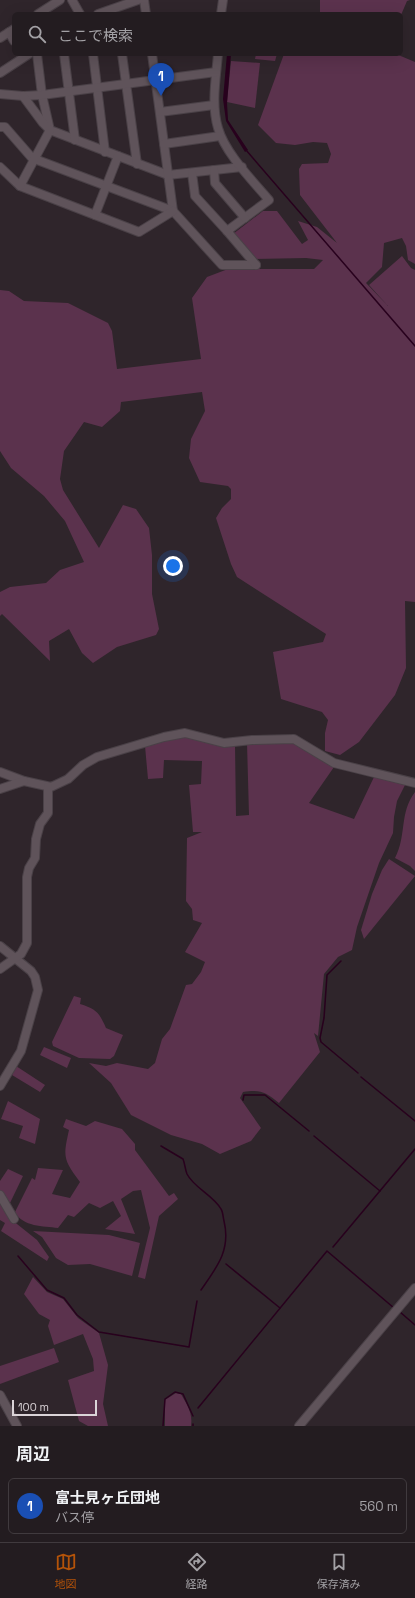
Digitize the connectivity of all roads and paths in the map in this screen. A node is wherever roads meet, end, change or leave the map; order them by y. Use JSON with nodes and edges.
{"nodes":[{"id":1,"x":60,"y":0,"type":"edge"},
{"id":2,"x":72,"y":0,"type":"edge"},
{"id":3,"x":138,"y":0,"type":"edge"},
{"id":4,"x":144,"y":0,"type":"edge"},
{"id":5,"x":222,"y":0,"type":"edge"},
{"id":6,"x":116,"y":11,"type":"edge"},
{"id":7,"x":41,"y":12,"type":"edge"},
{"id":8,"x":79,"y":12,"type":"edge"},
{"id":9,"x":146,"y":12,"type":"edge"},
{"id":10,"x":221,"y":12,"type":"edge"},
{"id":11,"x":11,"y":31,"type":"edge"},
{"id":12,"x":0,"y":38,"type":"edge"},
{"id":13,"x":24,"y":56,"type":"edge"},
{"id":14,"x":36,"y":56,"type":"edge"},
{"id":15,"x":64,"y":56,"type":"edge"},
{"id":16,"x":93,"y":56,"type":"edge"},
{"id":17,"x":122,"y":56,"type":"edge"},
{"id":18,"x":152,"y":56,"type":"edge"},
{"id":19,"x":218,"y":56,"type":"edge"},
{"id":20,"x":216,"y":72,"type":"junction"},
{"id":21,"x":0,"y":73,"type":"edge"},
{"id":22,"x":156,"y":80,"type":"junction"},
{"id":23,"x":126,"y":84,"type":"junction"},
{"id":24,"x":98,"y":87,"type":"junction"},
{"id":25,"x":69,"y":91,"type":"junction"},
{"id":26,"x":0,"y":94,"type":"edge"},
{"id":27,"x":42,"y":95,"type":"junction"},
{"id":28,"x":23,"y":96,"type":"junction"},
{"id":29,"x":214,"y":105,"type":"junction"},
{"id":30,"x":160,"y":112,"type":"junction"},
{"id":31,"x":0,"y":127,"type":"edge"},
{"id":32,"x":50,"y":130,"type":"junction"},
{"id":33,"x":220,"y":136,"type":"junction"},
{"id":34,"x":75,"y":140,"type":"junction"},
{"id":35,"x":164,"y":144,"type":"junction"},
{"id":36,"x":105,"y":152,"type":"junction"},
{"id":37,"x":118,"y":156,"type":"junction"},
{"id":38,"x":35,"y":159,"type":"junction"},
{"id":39,"x":137,"y":164,"type":"junction"},
{"id":40,"x":0,"y":167,"type":"edge"},
{"id":41,"x":242,"y":167,"type":"junction"},
{"id":42,"x":214,"y":170,"type":"junction"},
{"id":43,"x":192,"y":173,"type":"junction"},
{"id":44,"x":168,"y":175,"type":"junction"},
{"id":45,"x":20,"y":186,"type":"junction"},
{"id":46,"x":106,"y":187,"type":"junction"},
{"id":47,"x":173,"y":211,"type":"junction"},
{"id":48,"x":95,"y":215,"type":"junction"},
{"id":49,"x":245,"y":218,"type":"junction"},
{"id":50,"x":227,"y":231,"type":"junction"},
{"id":51,"x":0,"y":772,"type":"edge"},
{"id":52,"x":24,"y":781,"type":"junction"},
{"id":53,"x":415,"y":783,"type":"edge"},
{"id":54,"x":48,"y":786,"type":"junction"},
{"id":55,"x":0,"y":789,"type":"edge"},
{"id":56,"x":0,"y":946,"type":"edge"},
{"id":57,"x":17,"y":958,"type":"junction"},
{"id":58,"x":0,"y":969,"type":"edge"},
{"id":59,"x":0,"y":1086,"type":"edge"},
{"id":60,"x":0,"y":1195,"type":"edge"},
{"id":61,"x":14,"y":1219,"type":"dead end"},
{"id":62,"x":415,"y":1288,"type":"edge"},
{"id":63,"x":0,"y":1395,"type":"edge"},
{"id":64,"x":17,"y":1426,"type":"edge"},
{"id":65,"x":299,"y":1426,"type":"edge"}],
"edges":[{"from":1,"to":7,"type":"street"},
{"from":2,"to":8,"type":"street"},
{"from":3,"to":6,"type":"street"},
{"from":4,"to":9,"type":"street"},
{"from":5,"to":10,"type":"street"},
{"from":11,"to":12,"type":"street"},
{"from":13,"to":21,"type":"street"},
{"from":14,"to":27,"type":"street"},
{"from":15,"to":25,"type":"street"},
{"from":16,"to":24,"type":"street"},
{"from":17,"to":23,"type":"street"},
{"from":18,"to":22,"type":"street"},
{"from":19,"to":20,"type":"street"},
{"from":20,"to":22,"type":"street"},
{"from":20,"to":29,"type":"street"},
{"from":22,"to":23,"type":"street"},
{"from":22,"to":30,"type":"street"},
{"from":23,"to":24,"type":"street"},
{"from":23,"to":39,"type":"street"},
{"from":24,"to":25,"type":"street"},
{"from":24,"to":36,"type":"street"},
{"from":25,"to":27,"type":"street"},
{"from":25,"to":34,"type":"street"},
{"from":26,"to":28,"type":"street"},
{"from":27,"to":28,"type":"street"},
{"from":27,"to":32,"type":"street"},
{"from":28,"to":32,"type":"street"},
{"from":29,"to":30,"type":"street"},
{"from":29,"to":33,"type":"street"},
{"from":30,"to":35,"type":"street"},
{"from":31,"to":38,"type":"street"},
{"from":32,"to":34,"type":"street"},
{"from":32,"to":38,"type":"street"},
{"from":33,"to":35,"type":"street"},
{"from":33,"to":41,"type":"street"},
{"from":34,"to":36,"type":"street"},
{"from":35,"to":44,"type":"street"},
{"from":36,"to":37,"type":"street"},
{"from":37,"to":39,"type":"street"},
{"from":37,"to":46,"type":"street"},
{"from":38,"to":45,"type":"street"},
{"from":38,"to":46,"type":"street"},
{"from":39,"to":44,"type":"street"},
{"from":40,"to":45,"type":"street"},
{"from":41,"to":42,"type":"street"},
{"from":41,"to":49,"type":"street"},
{"from":42,"to":43,"type":"street"},
{"from":42,"to":49,"type":"street"},
{"from":43,"to":44,"type":"street"},
{"from":43,"to":50,"type":"street"},
{"from":44,"to":47,"type":"street"},
{"from":45,"to":48,"type":"street"},
{"from":46,"to":47,"type":"street"},
{"from":46,"to":48,"type":"street"},
{"from":47,"to":48,"type":"street"},
{"from":47,"to":50,"type":"street"},
{"from":49,"to":50,"type":"street"},
{"from":51,"to":52,"type":"street"},
{"from":52,"to":54,"type":"street"},
{"from":52,"to":55,"type":"street"},
{"from":53,"to":54,"type":"street"},
{"from":54,"to":57,"type":"street"},
{"from":56,"to":57,"type":"street"},
{"from":57,"to":58,"type":"street"},
{"from":57,"to":59,"type":"street"},
{"from":60,"to":61,"type":"street"},
{"from":62,"to":65,"type":"street"},
{"from":63,"to":64,"type":"street"}]}
